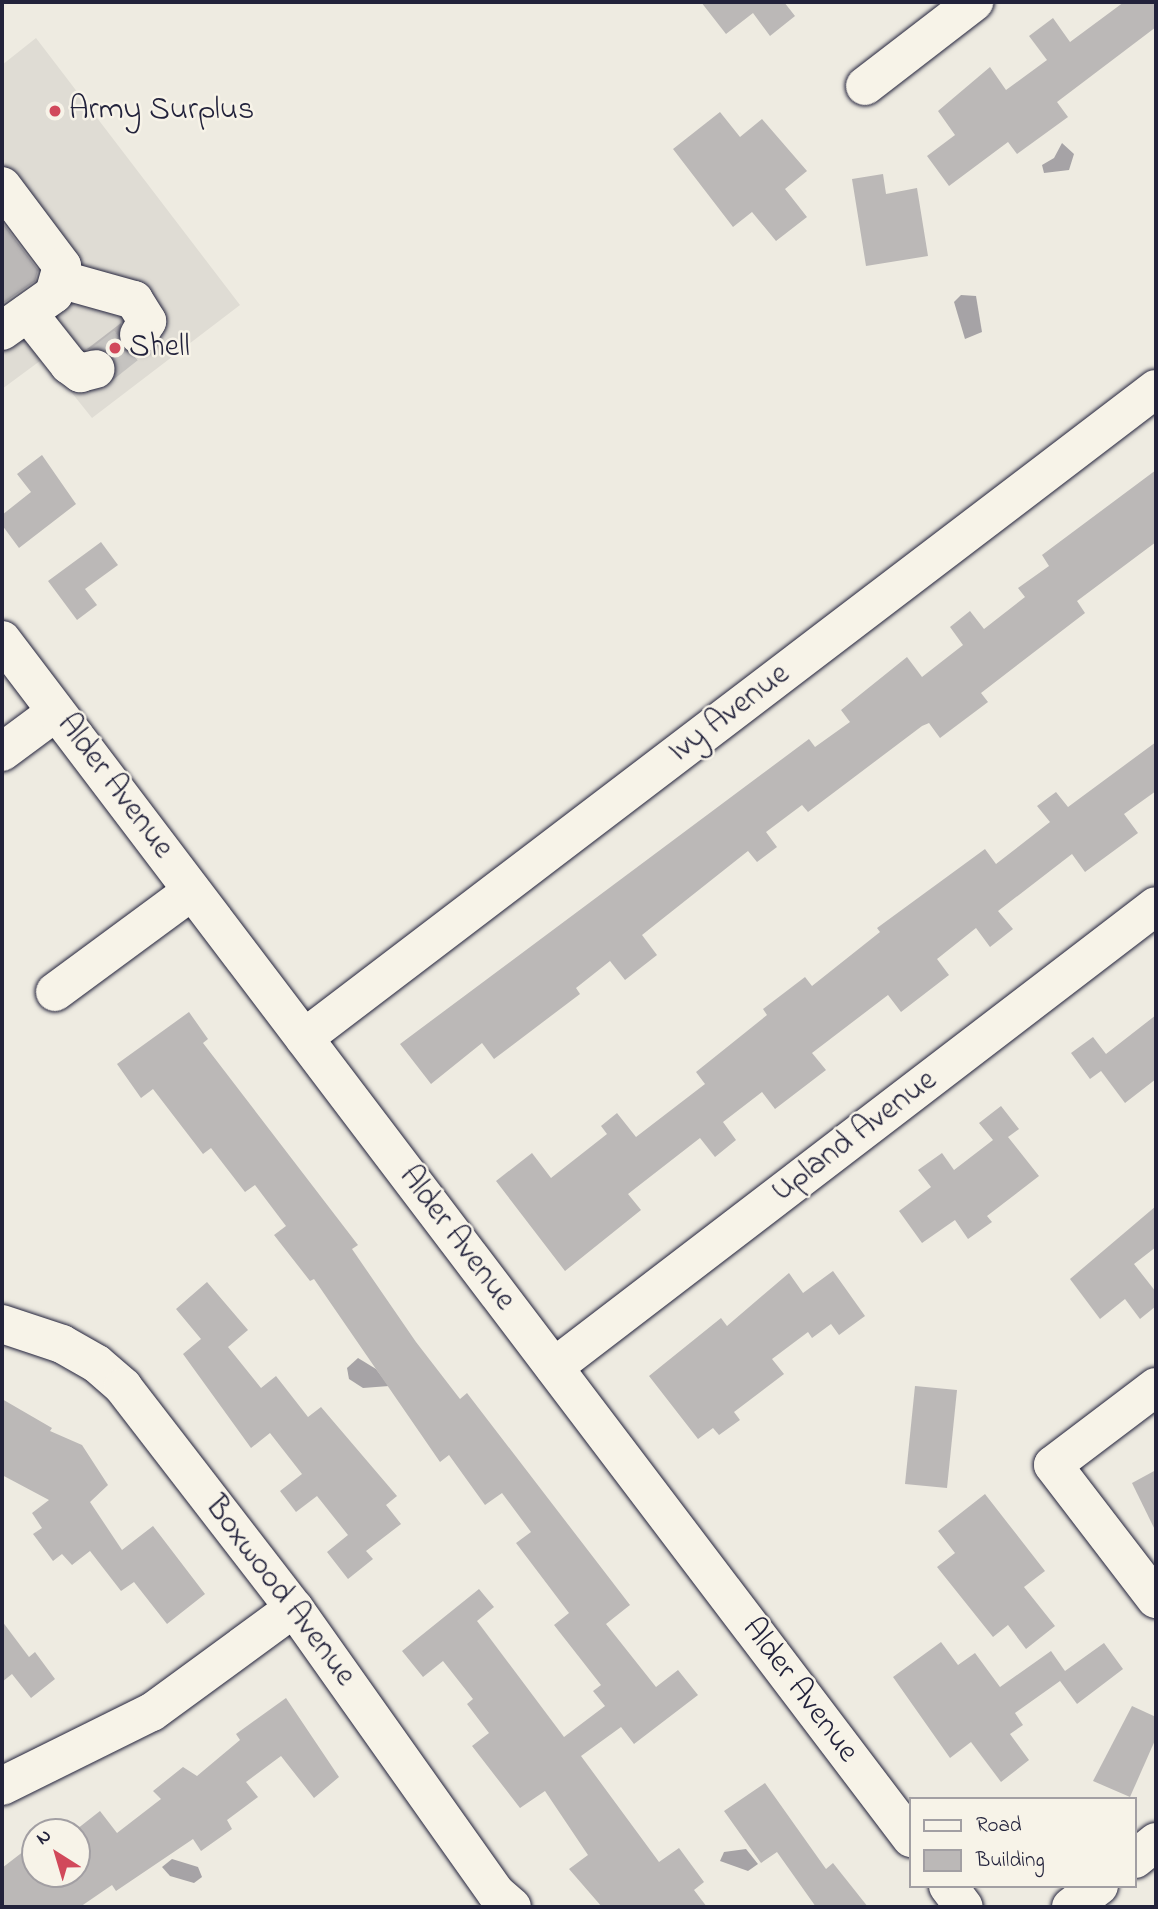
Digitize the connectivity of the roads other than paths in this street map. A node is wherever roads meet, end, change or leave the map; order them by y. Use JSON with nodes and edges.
{"nodes":[{"id":1,"x":974,"y":2,"type":"edge"},
{"id":2,"x":864,"y":86,"type":"dead end"},
{"id":3,"x":2,"y":186,"type":"edge"},
{"id":4,"x":59,"y":279,"type":"junction"},
{"id":5,"x":15,"y":322,"type":"edge"},
{"id":6,"x":139,"y":335,"type":"dead end"},
{"id":7,"x":96,"y":369,"type":"dead end"},
{"id":8,"x":1156,"y":389,"type":"edge"},
{"id":9,"x":2,"y":640,"type":"edge"},
{"id":10,"x":57,"y":712,"type":"junction"},
{"id":11,"x":2,"y":752,"type":"edge"},
{"id":12,"x":192,"y":891,"type":"junction"},
{"id":13,"x":1156,"y":906,"type":"edge"},
{"id":14,"x":55,"y":992,"type":"dead end"},
{"id":15,"x":304,"y":1038,"type":"junction"},
{"id":16,"x":4,"y":1324,"type":"edge"},
{"id":17,"x":554,"y":1367,"type":"junction"},
{"id":18,"x":1156,"y":1387,"type":"edge"},
{"id":19,"x":1156,"y":1599,"type":"edge"},
{"id":20,"x":294,"y":1608,"type":"junction"},
{"id":21,"x":2,"y":1786,"type":"edge"},
{"id":22,"x":909,"y":1835,"type":"edge"},
{"id":23,"x":1156,"y":1842,"type":"edge"},
{"id":24,"x":1137,"y":1856,"type":"edge"},
{"id":25,"x":950,"y":1888,"type":"edge"},
{"id":26,"x":1096,"y":1888,"type":"edge"},
{"id":27,"x":495,"y":1902,"type":"edge"},
{"id":28,"x":964,"y":1907,"type":"edge"},
{"id":29,"x":1071,"y":1907,"type":"edge"}],
"edges":[{"from":1,"to":2,"type":"street"},
{"from":3,"to":4,"type":"street"},
{"from":4,"to":5,"type":"street"},
{"from":4,"to":6,"type":"street"},
{"from":5,"to":7,"type":"street"},
{"from":8,"to":15,"type":"street","name":"Ivy Avenue"},
{"from":9,"to":10,"type":"street","name":"Alder Avenue"},
{"from":10,"to":11,"type":"street"},
{"from":10,"to":12,"type":"street","name":"Alder Avenue"},
{"from":12,"to":14,"type":"street"},
{"from":12,"to":15,"type":"street","name":"Alder Avenue"},
{"from":13,"to":17,"type":"street","name":"Upland Avenue"},
{"from":15,"to":17,"type":"street","name":"Alder Avenue"},
{"from":16,"to":20,"type":"street","name":"Boxwood Avenue"},
{"from":17,"to":22,"type":"street","name":"Alder Avenue"},
{"from":18,"to":19,"type":"street"},
{"from":20,"to":21,"type":"street"},
{"from":20,"to":27,"type":"street","name":"Boxwood Avenue"},
{"from":23,"to":24,"type":"street"},
{"from":25,"to":28,"type":"street"},
{"from":26,"to":29,"type":"street"}]}
